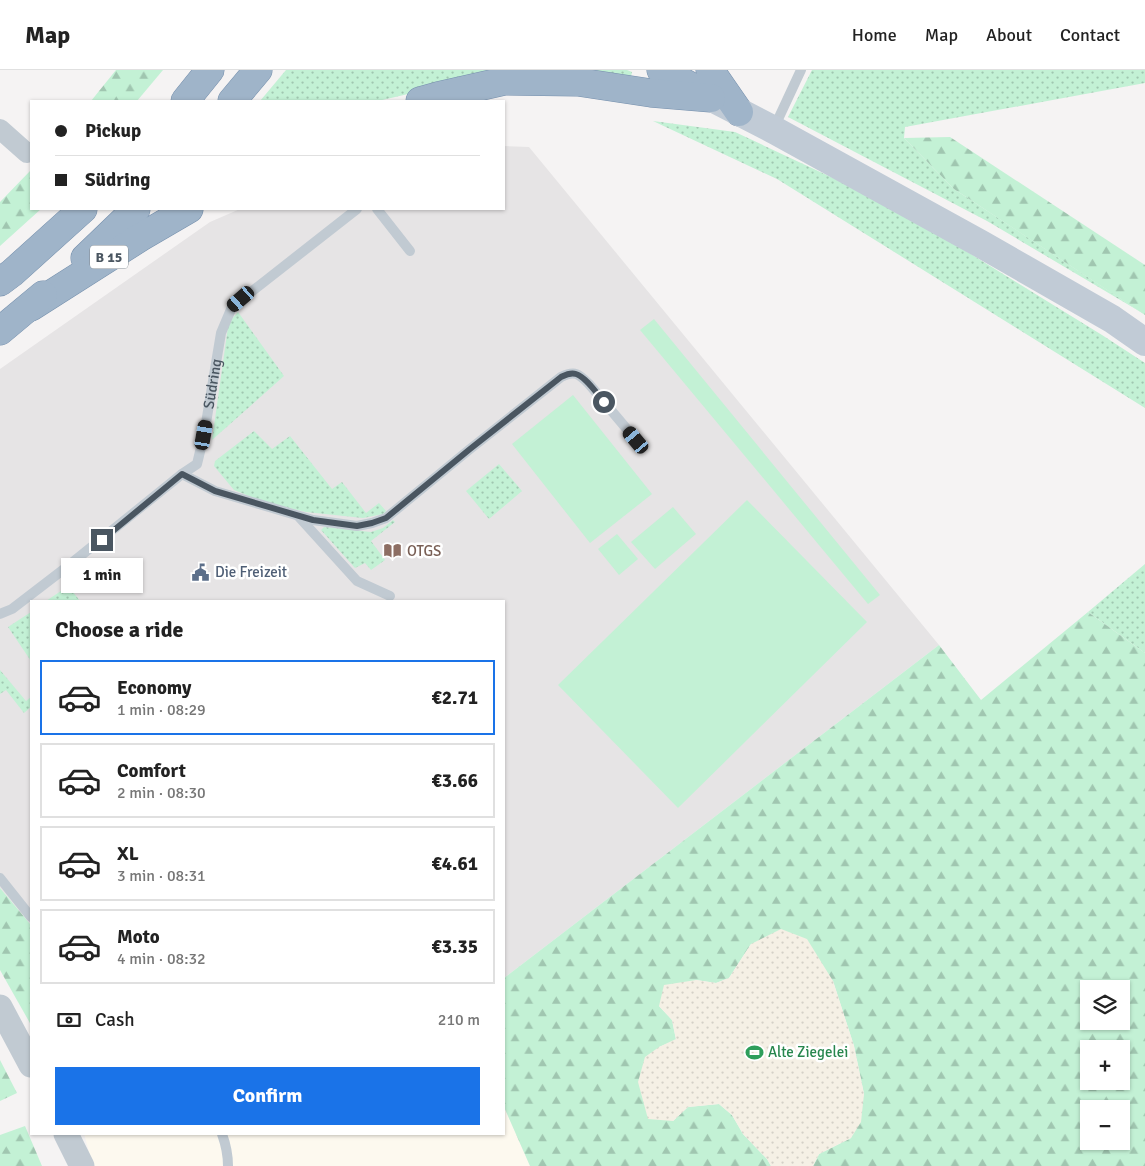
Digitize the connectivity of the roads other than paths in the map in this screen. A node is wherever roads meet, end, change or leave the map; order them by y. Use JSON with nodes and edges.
{"nodes":[{"id":1,"x":210,"y":70,"type":"edge"},
{"id":2,"x":258,"y":70,"type":"edge"},
{"id":3,"x":661,"y":70,"type":"edge"},
{"id":4,"x":710,"y":70,"type":"edge"},
{"id":5,"x":800,"y":70,"type":"edge"},
{"id":6,"x":711,"y":98,"type":"junction"},
{"id":7,"x":185,"y":100,"type":"edge"},
{"id":8,"x":233,"y":100,"type":"edge"},
{"id":9,"x":424,"y":100,"type":"edge"},
{"id":10,"x":739,"y":112,"type":"junction"},
{"id":11,"x":0,"y":129,"type":"edge"},
{"id":12,"x":774,"y":130,"type":"junction"},
{"id":13,"x":27,"y":153,"type":"dead end"},
{"id":14,"x":82,"y":210,"type":"edge"},
{"id":15,"x":135,"y":210,"type":"edge"},
{"id":16,"x":187,"y":210,"type":"edge"},
{"id":17,"x":356,"y":210,"type":"edge"},
{"id":18,"x":378,"y":210,"type":"edge"},
{"id":19,"x":410,"y":251,"type":"dead end"},
{"id":20,"x":0,"y":282,"type":"edge"},
{"id":21,"x":31,"y":307,"type":"junction"},
{"id":22,"x":0,"y":331,"type":"edge"},
{"id":23,"x":1145,"y":342,"type":"edge"},
{"id":24,"x":636,"y":440,"type":"dead end"},
{"id":25,"x":182,"y":474,"type":"junction"},
{"id":26,"x":299,"y":516,"type":"junction"},
{"id":27,"x":390,"y":596,"type":"dead end"},
{"id":28,"x":0,"y":614,"type":"edge"},
{"id":29,"x":0,"y":878,"type":"edge"},
{"id":30,"x":30,"y":916,"type":"edge"},
{"id":31,"x":0,"y":1007,"type":"edge"},
{"id":32,"x":30,"y":1063,"type":"edge"},
{"id":33,"x":66,"y":1135,"type":"edge"},
{"id":34,"x":222,"y":1135,"type":"edge"},
{"id":35,"x":82,"y":1166,"type":"edge"},
{"id":36,"x":228,"y":1166,"type":"edge"}],
"edges":[{"from":1,"to":7,"type":"highway"},
{"from":2,"to":8,"type":"highway"},
{"from":3,"to":6,"type":"highway"},
{"from":4,"to":10,"type":"highway"},
{"from":5,"to":12,"type":"lane"},
{"from":6,"to":9,"type":"highway"},
{"from":6,"to":10,"type":"main road"},
{"from":10,"to":12,"type":"main road"},
{"from":11,"to":13,"type":"street"},
{"from":12,"to":23,"type":"main road"},
{"from":14,"to":20,"type":"highway"},
{"from":15,"to":21,"type":"highway","number":"B 15"},
{"from":16,"to":21,"type":"highway","number":"B 15"},
{"from":17,"to":25,"type":"lane","name":"Südring"},
{"from":18,"to":19,"type":"lane"},
{"from":21,"to":22,"type":"highway","number":"B 15"},
{"from":24,"to":26,"type":"lane"},
{"from":25,"to":26,"type":"lane"},
{"from":25,"to":28,"type":"lane","name":"Südring"},
{"from":26,"to":27,"type":"lane"},
{"from":29,"to":30,"type":"lane"},
{"from":31,"to":32,"type":"street"},
{"from":33,"to":35,"type":"street"},
{"from":34,"to":36,"type":"lane"}]}
